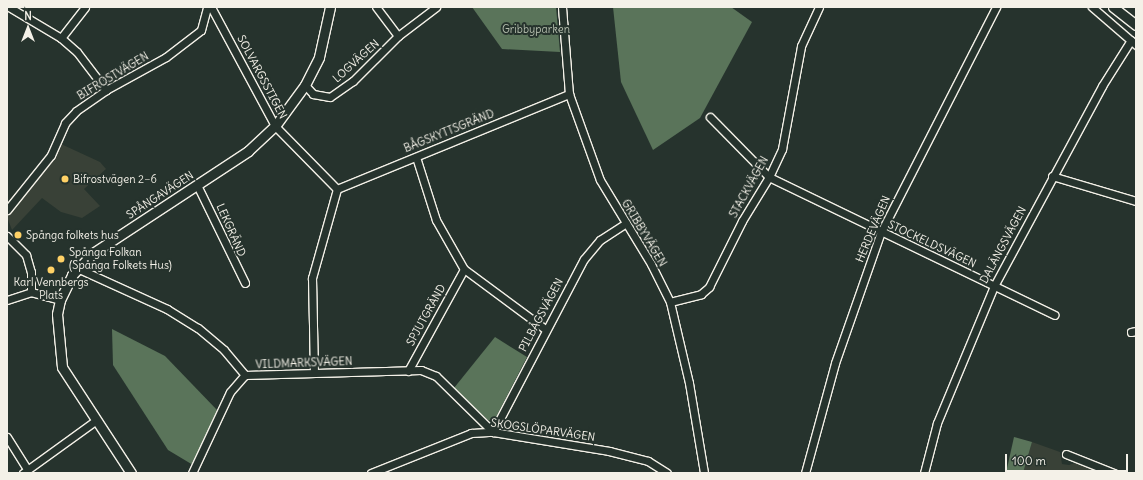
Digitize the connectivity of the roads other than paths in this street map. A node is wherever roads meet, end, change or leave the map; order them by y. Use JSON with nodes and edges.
{"nodes":[{"id":1,"x":8,"y":7,"type":"edge"},
{"id":2,"x":85,"y":7,"type":"edge"},
{"id":3,"x":207,"y":7,"type":"edge"},
{"id":4,"x":211,"y":7,"type":"edge"},
{"id":5,"x":330,"y":7,"type":"edge"},
{"id":6,"x":376,"y":7,"type":"edge"},
{"id":7,"x":436,"y":7,"type":"edge"},
{"id":8,"x":562,"y":7,"type":"edge"},
{"id":9,"x":819,"y":7,"type":"edge"},
{"id":10,"x":996,"y":7,"type":"edge"},
{"id":11,"x":1092,"y":7,"type":"edge"},
{"id":12,"x":1113,"y":7,"type":"edge"},
{"id":13,"x":1136,"y":26,"type":"edge"},
{"id":14,"x":398,"y":36,"type":"junction"},
{"id":15,"x":61,"y":38,"type":"junction"},
{"id":16,"x":1133,"y":42,"type":"edge"},
{"id":17,"x":305,"y":85,"type":"junction"},
{"id":18,"x":106,"y":90,"type":"junction"},
{"id":19,"x":569,"y":94,"type":"junction"},
{"id":20,"x":710,"y":117,"type":"dead end"},
{"id":21,"x":275,"y":126,"type":"junction"},
{"id":22,"x":416,"y":157,"type":"junction"},
{"id":23,"x":1052,"y":176,"type":"junction"},
{"id":24,"x":769,"y":177,"type":"junction"},
{"id":25,"x":197,"y":185,"type":"junction"},
{"id":26,"x":337,"y":188,"type":"junction"},
{"id":27,"x":1136,"y":201,"type":"edge"},
{"id":28,"x":7,"y":210,"type":"edge"},
{"id":29,"x":626,"y":223,"type":"junction"},
{"id":30,"x":881,"y":232,"type":"junction"},
{"id":31,"x":7,"y":236,"type":"edge"},
{"id":32,"x":77,"y":268,"type":"junction"},
{"id":33,"x":464,"y":269,"type":"junction"},
{"id":34,"x":245,"y":284,"type":"dead end"},
{"id":35,"x":994,"y":286,"type":"junction"},
{"id":36,"x":31,"y":292,"type":"junction"},
{"id":37,"x":7,"y":300,"type":"edge"},
{"id":38,"x":60,"y":300,"type":"junction"},
{"id":39,"x":670,"y":302,"type":"junction"},
{"id":40,"x":1054,"y":315,"type":"dead end"},
{"id":41,"x":544,"y":329,"type":"junction"},
{"id":42,"x":408,"y":371,"type":"junction"},
{"id":43,"x":314,"y":373,"type":"junction"},
{"id":44,"x":245,"y":375,"type":"junction"},
{"id":45,"x":95,"y":421,"type":"junction"},
{"id":46,"x":493,"y":432,"type":"junction"},
{"id":47,"x":7,"y":437,"type":"edge"},
{"id":48,"x":1066,"y":454,"type":"dead end"},
{"id":49,"x":25,"y":471,"type":"edge"},
{"id":50,"x":131,"y":473,"type":"edge"},
{"id":51,"x":192,"y":473,"type":"edge"},
{"id":52,"x":371,"y":473,"type":"edge"},
{"id":53,"x":667,"y":473,"type":"edge"},
{"id":54,"x":704,"y":473,"type":"edge"},
{"id":55,"x":805,"y":473,"type":"edge"},
{"id":56,"x":924,"y":473,"type":"edge"},
{"id":57,"x":1114,"y":473,"type":"edge"}],
"edges":[{"from":1,"to":15,"type":"street"},
{"from":2,"to":15,"type":"street"},
{"from":3,"to":18,"type":"street","name":"BIFROSTVÄGEN"},
{"from":4,"to":21,"type":"street","name":"SOLVARGSSTIGEN"},
{"from":5,"to":17,"type":"street","name":"SPÅNGAVÄGEN"},
{"from":6,"to":14,"type":"street"},
{"from":7,"to":14,"type":"street","name":"LOGVÄGEN"},
{"from":8,"to":19,"type":"street","name":"GRIBBYVÄGEN"},
{"from":9,"to":24,"type":"street","name":"STACKVÄGEN"},
{"from":10,"to":30,"type":"street","name":"HERDEVÄGEN"},
{"from":11,"to":16,"type":"street"},
{"from":12,"to":13,"type":"street"},
{"from":14,"to":17,"type":"street","name":"LOGVÄGEN"},
{"from":15,"to":18,"type":"street"},
{"from":16,"to":23,"type":"street","name":"DALÄNGSVÄGEN"},
{"from":17,"to":21,"type":"street","name":"SPÅNGAVÄGEN"},
{"from":18,"to":28,"type":"street","name":"BIFROSTVÄGEN"},
{"from":19,"to":22,"type":"street","name":"BÅGSKYTTSGRÄND"},
{"from":19,"to":29,"type":"street","name":"GRIBBYVÄGEN"},
{"from":20,"to":24,"type":"street","name":"STOCKELDSVÄGEN"},
{"from":21,"to":25,"type":"street","name":"SPÅNGAVÄGEN"},
{"from":21,"to":26,"type":"street","name":"SOLVARGSSTIGEN"},
{"from":22,"to":26,"type":"street","name":"BÅGSKYTTSGRÄND"},
{"from":22,"to":33,"type":"street"},
{"from":23,"to":27,"type":"street"},
{"from":23,"to":35,"type":"street","name":"DALÄNGSVÄGEN"},
{"from":24,"to":30,"type":"street","name":"STOCKELDSVÄGEN"},
{"from":24,"to":39,"type":"street","name":"STACKVÄGEN"},
{"from":25,"to":32,"type":"street","name":"SPÅNGAVÄGEN"},
{"from":25,"to":34,"type":"street","name":"LEKGRÄND"},
{"from":26,"to":43,"type":"street"},
{"from":29,"to":39,"type":"street","name":"GRIBBYVÄGEN"},
{"from":29,"to":41,"type":"street","name":"PILBÅGSVÄGEN"},
{"from":30,"to":35,"type":"street","name":"STOCKELDSVÄGEN"},
{"from":30,"to":55,"type":"street","name":"HERDEVÄGEN"},
{"from":31,"to":36,"type":"street"},
{"from":32,"to":38,"type":"street","name":"SPÅNGAVÄGEN"},
{"from":32,"to":44,"type":"street","name":"VILDMARKSVÄGEN"},
{"from":33,"to":41,"type":"street"},
{"from":33,"to":42,"type":"street","name":"SPJUTGRÄND"},
{"from":35,"to":40,"type":"street","name":"STOCKELDSVÄGEN"},
{"from":35,"to":56,"type":"street","name":"DALÄNGSVÄGEN"},
{"from":36,"to":37,"type":"street"},
{"from":36,"to":38,"type":"street"},
{"from":38,"to":45,"type":"street","name":"SPÅNGAVÄGEN"},
{"from":39,"to":54,"type":"street","name":"GRIBBYVÄGEN"},
{"from":41,"to":46,"type":"street","name":"PILBÅGSVÄGEN"},
{"from":42,"to":43,"type":"street","name":"VILDMARKSVÄGEN"},
{"from":42,"to":46,"type":"street","name":"VILDMARKSVÄGEN"},
{"from":43,"to":44,"type":"street","name":"VILDMARKSVÄGEN"},
{"from":44,"to":51,"type":"street"},
{"from":45,"to":49,"type":"street"},
{"from":45,"to":50,"type":"street","name":"SPÅNGAVÄGEN"},
{"from":46,"to":52,"type":"street","name":"SKOGSLÖPARVÄGEN"},
{"from":46,"to":53,"type":"street","name":"SKOGSLÖPARVÄGEN"},
{"from":47,"to":49,"type":"street"},
{"from":48,"to":57,"type":"street"}]}
